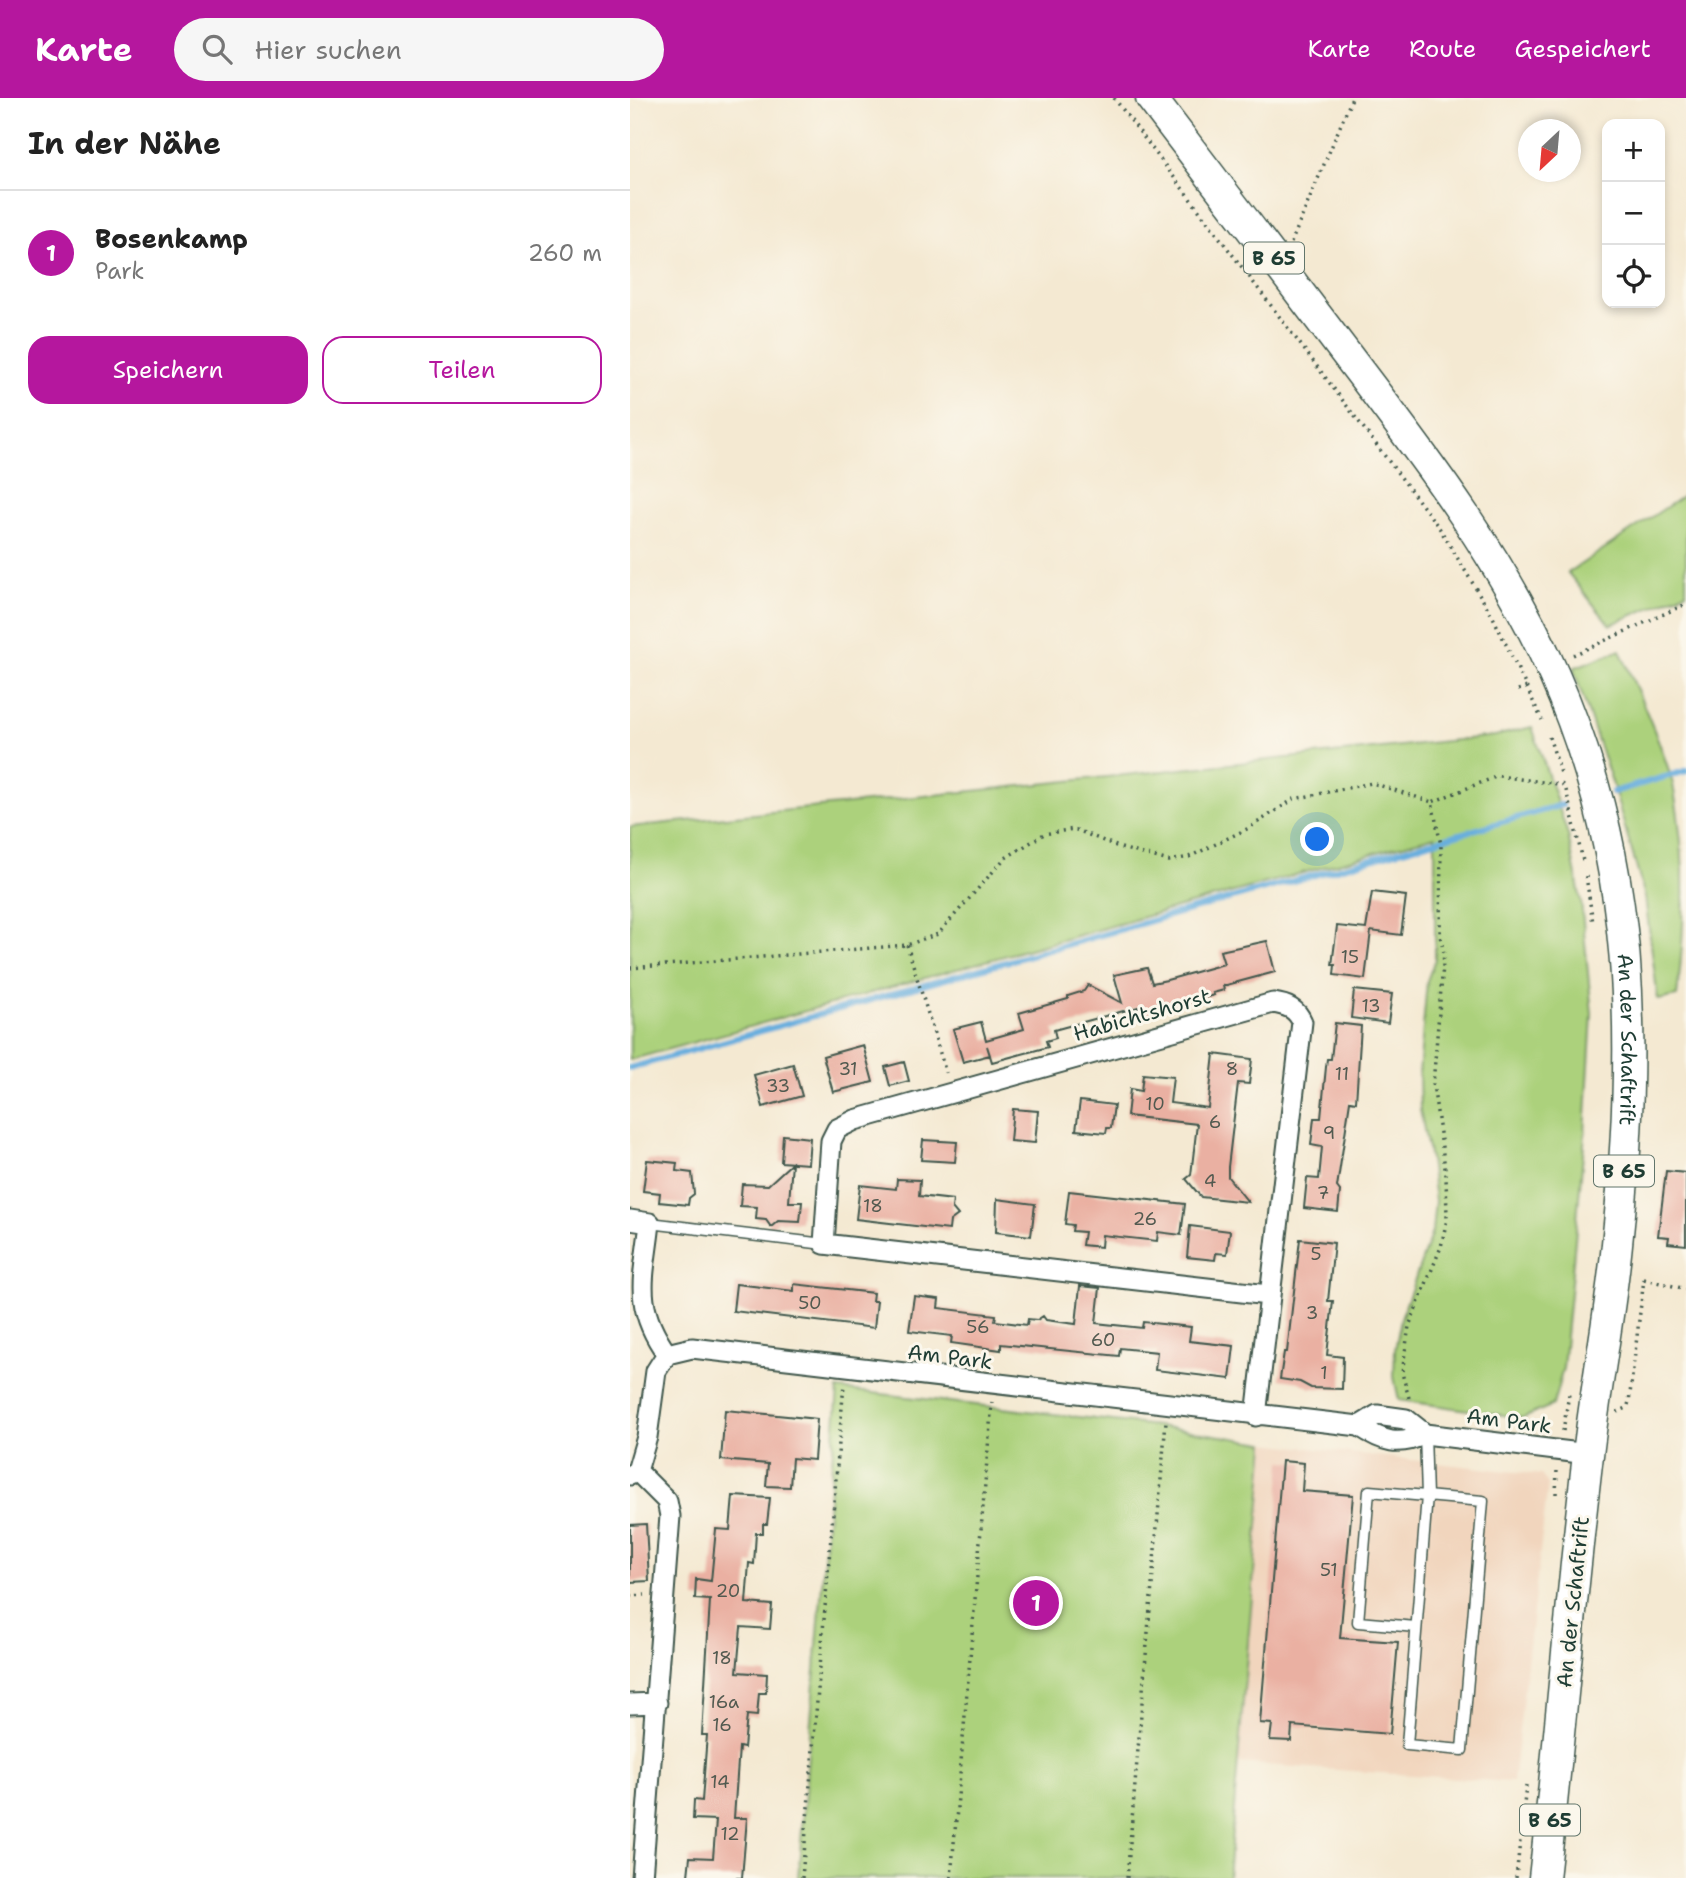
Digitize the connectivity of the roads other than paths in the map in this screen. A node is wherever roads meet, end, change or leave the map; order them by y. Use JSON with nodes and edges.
{"nodes":[{"id":1,"x":1151,"y":98,"type":"edge"},
{"id":2,"x":630,"y":1220,"type":"edge"},
{"id":3,"x":650,"y":1223,"type":"junction"},
{"id":4,"x":824,"y":1244,"type":"junction"},
{"id":5,"x":1268,"y":1295,"type":"junction"},
{"id":6,"x":667,"y":1353,"type":"junction"},
{"id":7,"x":1256,"y":1416,"type":"junction"},
{"id":8,"x":1425,"y":1434,"type":"junction"},
{"id":9,"x":1588,"y":1454,"type":"junction"},
{"id":10,"x":634,"y":1473,"type":"edge"},
{"id":11,"x":1427,"y":1496,"type":"junction"},
{"id":12,"x":1416,"y":1627,"type":"junction"},
{"id":13,"x":657,"y":1703,"type":"junction"},
{"id":14,"x":630,"y":1704,"type":"edge"},
{"id":15,"x":642,"y":1878,"type":"edge"},
{"id":16,"x":1544,"y":1878,"type":"edge"}],
"edges":[{"from":1,"to":9,"type":"main road","name":"An der Schaftrift","number":"B 65"},
{"from":2,"to":3,"type":"street"},
{"from":3,"to":4,"type":"lane"},
{"from":3,"to":6,"type":"street"},
{"from":4,"to":5,"type":"street"},
{"from":4,"to":5,"type":"street","name":"Habichtshorst"},
{"from":5,"to":7,"type":"street","name":"Habichtshorst"},
{"from":6,"to":7,"type":"street","name":"Am Park"},
{"from":6,"to":10,"type":"street"},
{"from":7,"to":8,"type":"street","name":"Am Park"},
{"from":8,"to":9,"type":"street","name":"Am Park"},
{"from":8,"to":11,"type":"lane"},
{"from":9,"to":16,"type":"main road","name":"An der Schaftrift","number":"B 65"},
{"from":10,"to":13,"type":"street"},
{"from":11,"to":12,"type":"lane"},
{"from":11,"to":12,"type":"lane"},
{"from":11,"to":12,"type":"lane"},
{"from":13,"to":14,"type":"street"},
{"from":13,"to":15,"type":"street"}]}
